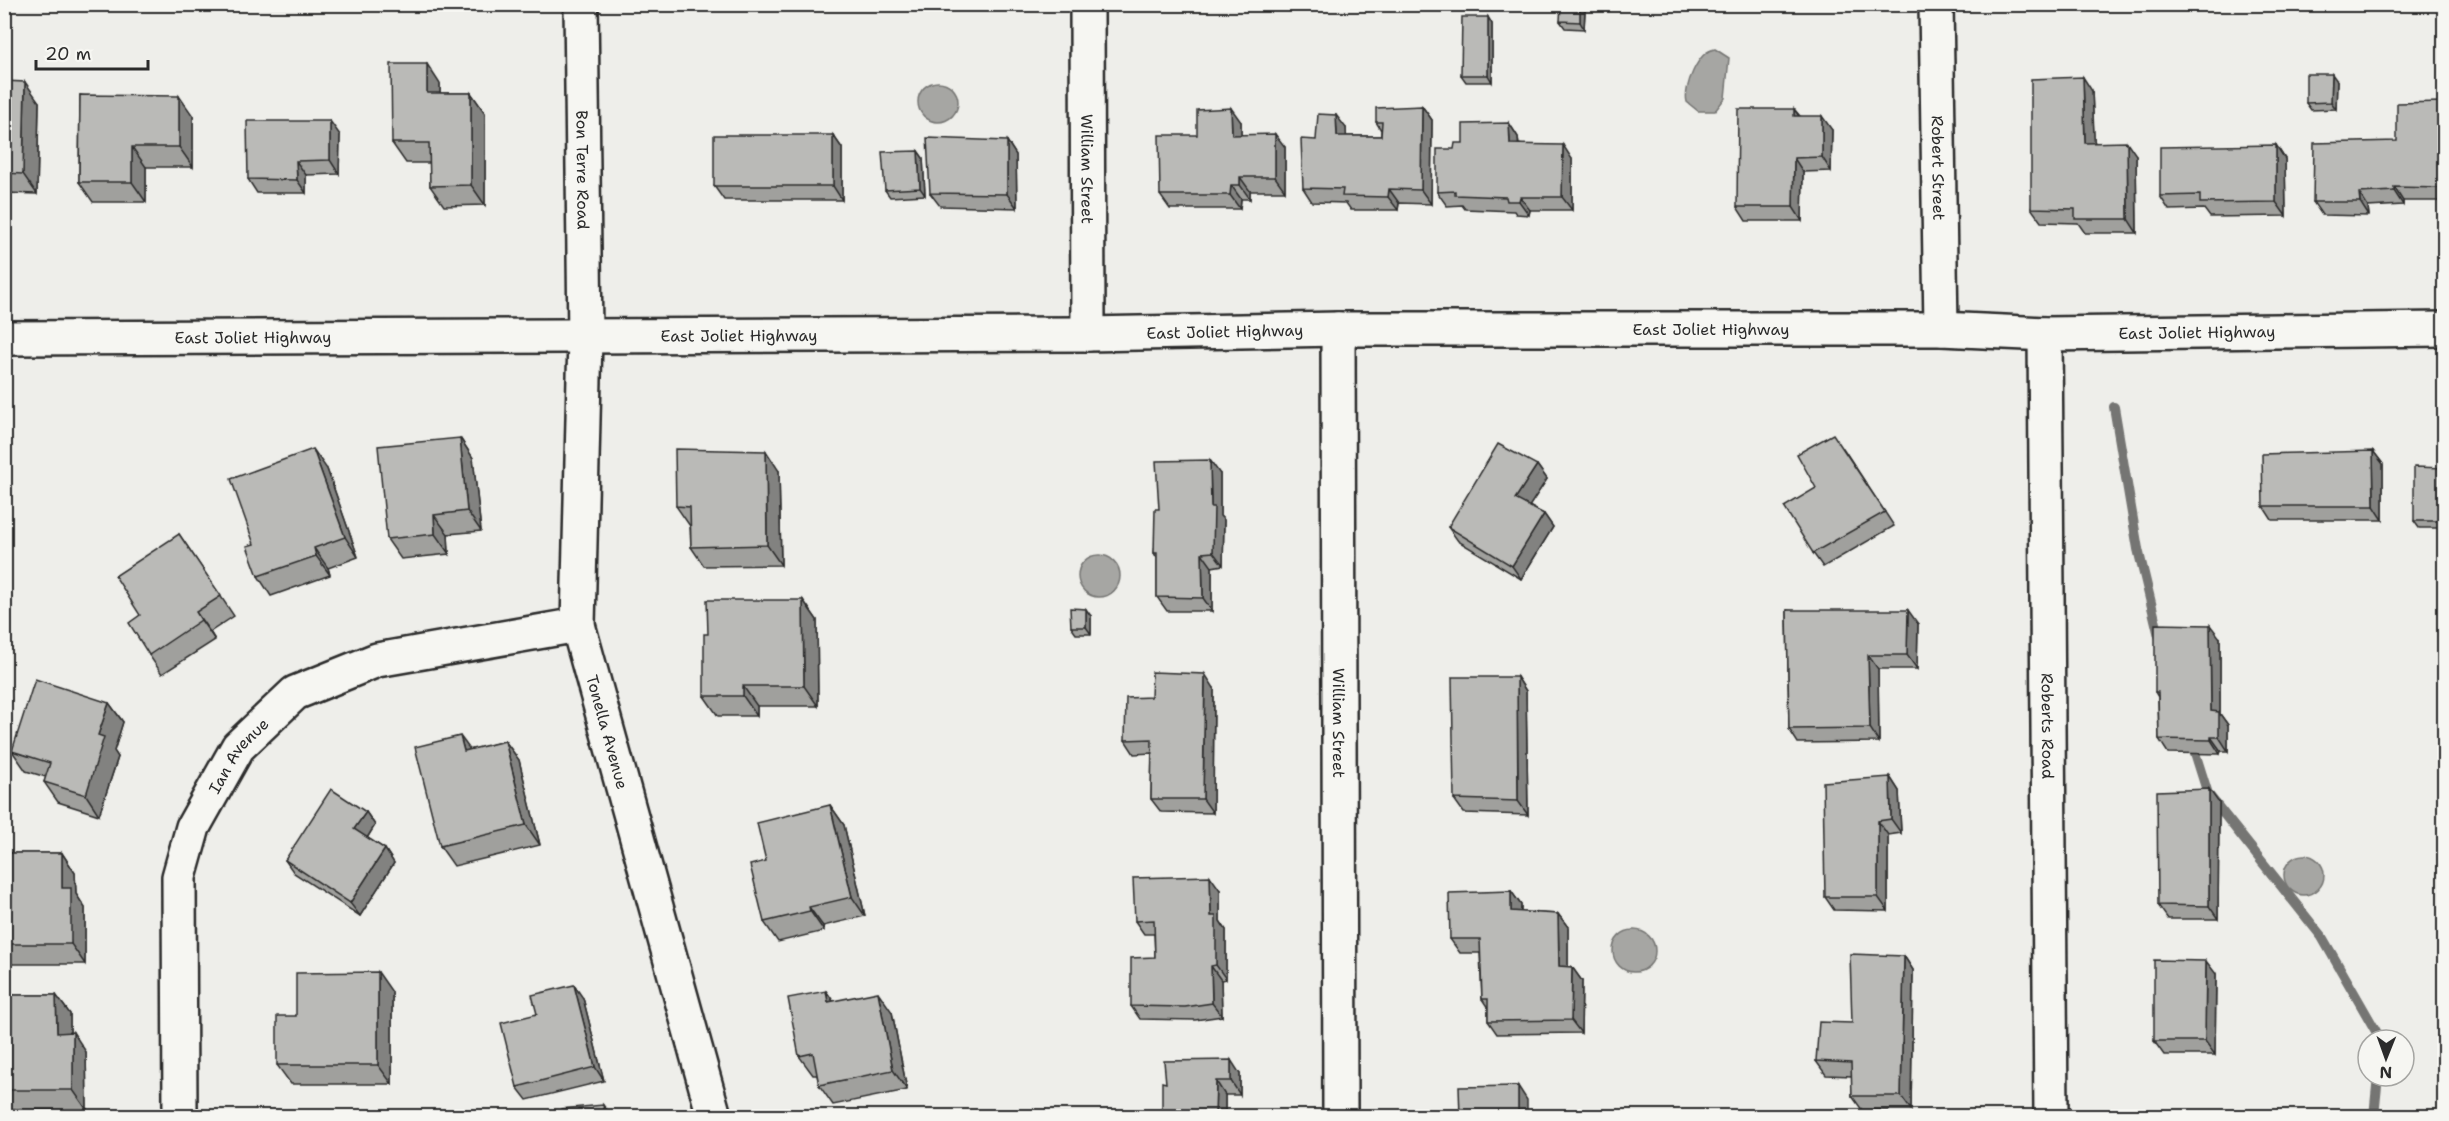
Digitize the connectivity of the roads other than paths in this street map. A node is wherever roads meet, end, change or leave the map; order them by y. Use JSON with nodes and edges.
{"nodes":[{"id":1,"x":581,"y":4,"type":"edge"},
{"id":2,"x":1087,"y":4,"type":"edge"},
{"id":3,"x":1936,"y":4,"type":"edge"},
{"id":4,"x":1338,"y":329,"type":"junction"},
{"id":5,"x":1941,"y":329,"type":"junction"},
{"id":6,"x":2445,"y":329,"type":"edge"},
{"id":7,"x":1088,"y":334,"type":"junction"},
{"id":8,"x":2045,"y":334,"type":"junction"},
{"id":9,"x":585,"y":337,"type":"junction"},
{"id":10,"x":4,"y":338,"type":"edge"},
{"id":11,"x":578,"y":625,"type":"junction"},
{"id":12,"x":180,"y":1116,"type":"edge"},
{"id":13,"x":714,"y":1116,"type":"edge"},
{"id":14,"x":1340,"y":1116,"type":"edge"},
{"id":15,"x":2051,"y":1116,"type":"edge"}],
"edges":[{"from":1,"to":9,"type":"street","name":"Bon Terre Road"},
{"from":2,"to":7,"type":"street","name":"William Street"},
{"from":3,"to":5,"type":"street","name":"Robert Street"},
{"from":4,"to":5,"type":"street","name":"East Joliet Highway"},
{"from":4,"to":7,"type":"street","name":"East Joliet Highway"},
{"from":4,"to":14,"type":"street","name":"William Street"},
{"from":5,"to":8,"type":"street","name":"East Joliet Highway"},
{"from":6,"to":8,"type":"street","name":"East Joliet Highway"},
{"from":7,"to":9,"type":"street","name":"East Joliet Highway"},
{"from":8,"to":15,"type":"street","name":"Roberts Road"},
{"from":9,"to":10,"type":"street","name":"East Joliet Highway"},
{"from":9,"to":11,"type":"street","name":"Tonella Avenue"},
{"from":11,"to":12,"type":"street","name":"Ian Avenue"},
{"from":11,"to":13,"type":"street","name":"Tonella Avenue"}]}
